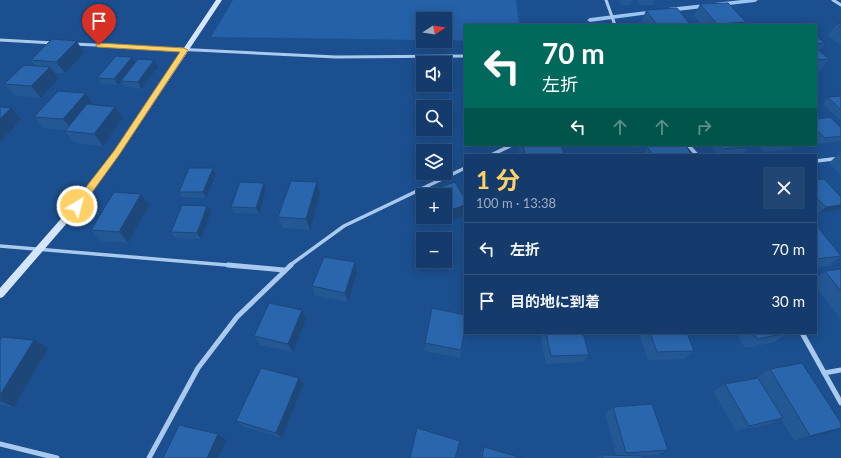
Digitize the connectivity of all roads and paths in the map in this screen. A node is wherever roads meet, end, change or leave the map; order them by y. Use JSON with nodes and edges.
{"nodes":[{"id":1,"x":219,"y":0,"type":"edge"},
{"id":2,"x":606,"y":0,"type":"edge"},
{"id":3,"x":833,"y":0,"type":"edge"},
{"id":4,"x":841,"y":5,"type":"edge"},
{"id":5,"x":615,"y":24,"type":"edge"},
{"id":6,"x":0,"y":40,"type":"edge"},
{"id":7,"x":61,"y":43,"type":"edge"},
{"id":8,"x":69,"y":44,"type":"edge"},
{"id":9,"x":184,"y":50,"type":"junction"},
{"id":10,"x":464,"y":56,"type":"edge"},
{"id":11,"x":510,"y":146,"type":"edge"},
{"id":12,"x":689,"y":146,"type":"edge"},
{"id":13,"x":493,"y":154,"type":"edge"},
{"id":14,"x":696,"y":154,"type":"edge"},
{"id":15,"x":841,"y":158,"type":"edge"},
{"id":16,"x":817,"y":161,"type":"edge"},
{"id":17,"x":464,"y":168,"type":"edge"},
{"id":18,"x":0,"y":246,"type":"edge"},
{"id":19,"x":40,"y":249,"type":"junction"},
{"id":20,"x":284,"y":270,"type":"junction"},
{"id":21,"x":0,"y":294,"type":"edge"},
{"id":22,"x":803,"y":334,"type":"edge"},
{"id":23,"x":841,"y":370,"type":"edge"},
{"id":24,"x":824,"y":373,"type":"junction"},
{"id":25,"x":841,"y":404,"type":"edge"},
{"id":26,"x":0,"y":444,"type":"edge"},
{"id":27,"x":57,"y":458,"type":"edge"},
{"id":28,"x":149,"y":458,"type":"edge"}],
"edges":[{"from":1,"to":9,"type":"street"},
{"from":2,"to":5,"type":"street"},
{"from":3,"to":4,"type":"street"},
{"from":6,"to":7,"type":"street"},
{"from":8,"to":9,"type":"street"},
{"from":9,"to":10,"type":"street"},
{"from":9,"to":19,"type":"street"},
{"from":11,"to":13,"type":"street"},
{"from":12,"to":14,"type":"street"},
{"from":15,"to":16,"type":"street"},
{"from":17,"to":20,"type":"street"},
{"from":18,"to":19,"type":"street"},
{"from":19,"to":20,"type":"street"},
{"from":19,"to":21,"type":"street"},
{"from":20,"to":28,"type":"street"},
{"from":22,"to":24,"type":"street"},
{"from":23,"to":24,"type":"street"},
{"from":24,"to":25,"type":"street"},
{"from":26,"to":27,"type":"street"}]}
